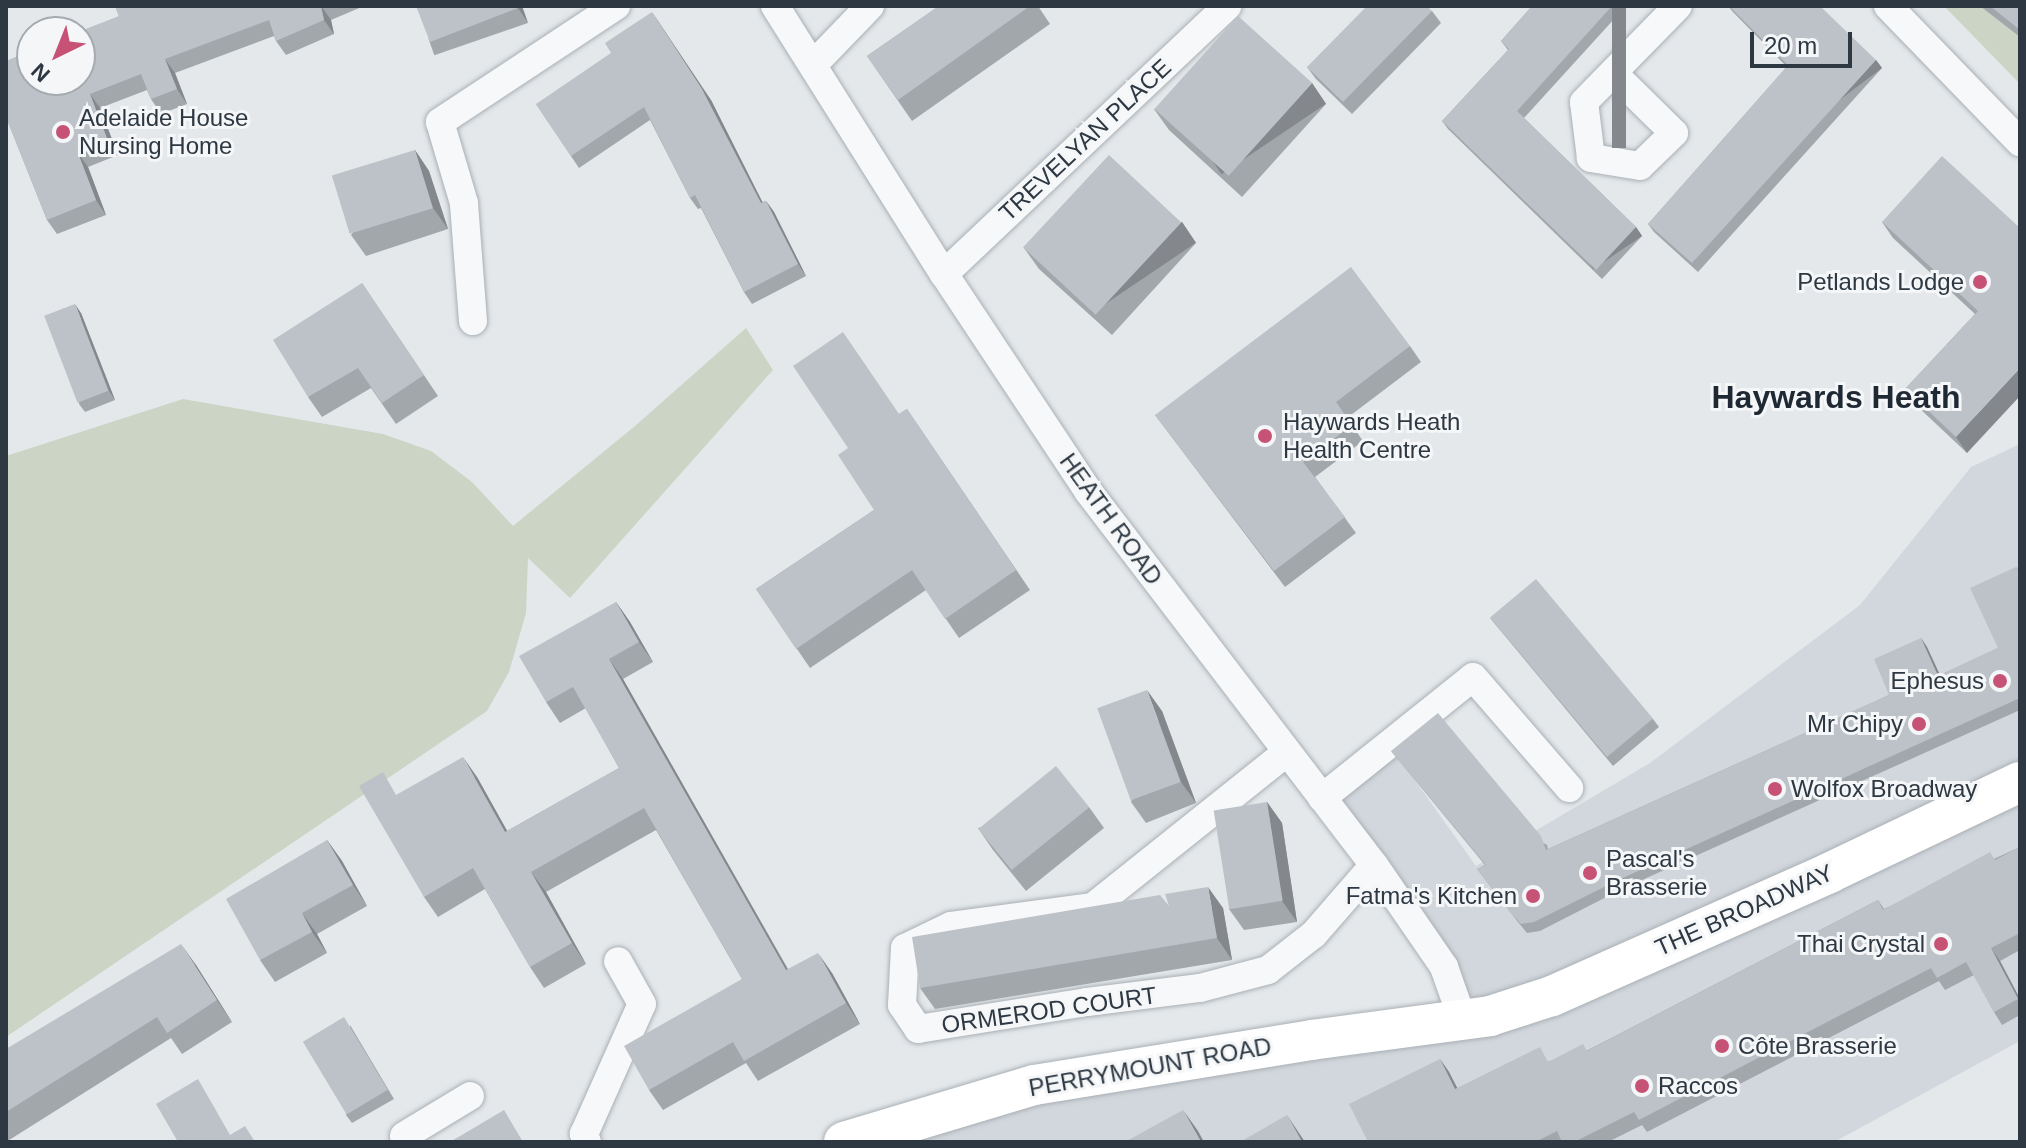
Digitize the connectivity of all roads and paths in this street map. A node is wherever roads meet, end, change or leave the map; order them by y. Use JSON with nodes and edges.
{"nodes":[{"id":1,"x":616,"y":6,"type":"edge"},
{"id":2,"x":775,"y":6,"type":"edge"},
{"id":3,"x":871,"y":6,"type":"edge"},
{"id":4,"x":1227,"y":6,"type":"edge"},
{"id":5,"x":1678,"y":6,"type":"edge"},
{"id":6,"x":1888,"y":6,"type":"edge"},
{"id":7,"x":813,"y":65,"type":"junction"},
{"id":8,"x":1614,"y":74,"type":"dead end"},
{"id":9,"x":2020,"y":142,"type":"edge"},
{"id":10,"x":944,"y":274,"type":"junction"},
{"id":11,"x":473,"y":321,"type":"dead end"},
{"id":12,"x":1287,"y":752,"type":"junction"},
{"id":13,"x":2020,"y":782,"type":"edge"},
{"id":14,"x":1569,"y":788,"type":"dead end"},
{"id":15,"x":1322,"y":798,"type":"junction"},
{"id":16,"x":1374,"y":865,"type":"junction"},
{"id":17,"x":618,"y":961,"type":"dead end"},
{"id":18,"x":1462,"y":1018,"type":"junction"},
{"id":19,"x":470,"y":1096,"type":"dead end"},
{"id":20,"x":402,"y":1140,"type":"edge"},
{"id":21,"x":587,"y":1142,"type":"edge"},
{"id":22,"x":844,"y":1142,"type":"edge"}],
"edges":[{"from":1,"to":11,"type":"street"},
{"from":2,"to":7,"type":"street","name":"HEATH ROAD"},
{"from":3,"to":7,"type":"street"},
{"from":4,"to":10,"type":"street","name":"TREVELYAN PLACE"},
{"from":5,"to":8,"type":"street"},
{"from":6,"to":9,"type":"street"},
{"from":7,"to":10,"type":"street","name":"HEATH ROAD"},
{"from":10,"to":12,"type":"street","name":"HEATH ROAD"},
{"from":12,"to":15,"type":"street","name":"HEATH ROAD"},
{"from":12,"to":16,"type":"street","name":"ORMEROD COURT"},
{"from":13,"to":18,"type":"main road","name":"THE BROADWAY"},
{"from":14,"to":15,"type":"street"},
{"from":15,"to":16,"type":"street","name":"HEATH ROAD"},
{"from":16,"to":18,"type":"street","name":"HEATH ROAD"},
{"from":17,"to":21,"type":"street"},
{"from":18,"to":22,"type":"main road","name":"PERRYMOUNT ROAD"},
{"from":19,"to":20,"type":"street"}]}
